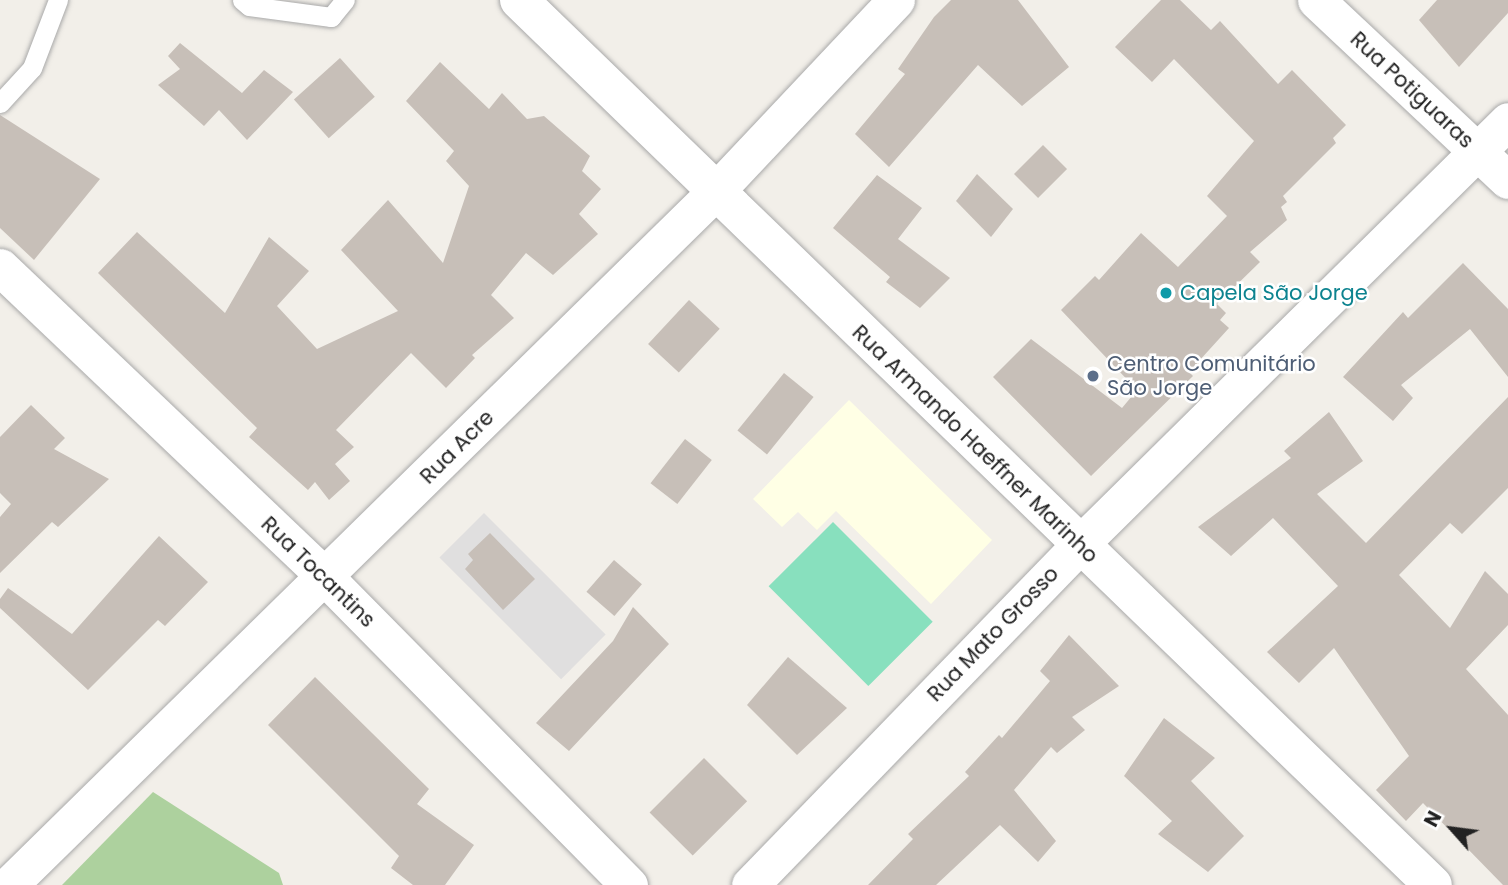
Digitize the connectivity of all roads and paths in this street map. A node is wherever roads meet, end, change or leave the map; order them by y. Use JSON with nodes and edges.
{"nodes":[{"id":1,"x":58,"y":0,"type":"edge"},
{"id":2,"x":242,"y":0,"type":"edge"},
{"id":3,"x":345,"y":0,"type":"edge"},
{"id":4,"x":519,"y":0,"type":"edge"},
{"id":5,"x":896,"y":0,"type":"edge"},
{"id":6,"x":1316,"y":0,"type":"edge"},
{"id":7,"x":0,"y":103,"type":"edge"},
{"id":8,"x":1508,"y":121,"type":"edge"},
{"id":9,"x":1479,"y":152,"type":"junction"},
{"id":10,"x":1508,"y":180,"type":"edge"},
{"id":11,"x":715,"y":192,"type":"junction"},
{"id":12,"x":0,"y":267,"type":"edge"},
{"id":13,"x":1079,"y":545,"type":"junction"},
{"id":14,"x":325,"y":578,"type":"junction"},
{"id":15,"x":9,"y":885,"type":"edge"},
{"id":16,"x":629,"y":885,"type":"edge"},
{"id":17,"x":750,"y":885,"type":"edge"},
{"id":18,"x":1433,"y":885,"type":"edge"}],
"edges":[{"from":1,"to":7,"type":"lane"},
{"from":2,"to":3,"type":"lane"},
{"from":4,"to":11,"type":"street","name":"Rua Armando Haeffner Marinho"},
{"from":5,"to":11,"type":"street","name":"Rua Acre"},
{"from":6,"to":9,"type":"street","name":"Rua Potiguaras"},
{"from":8,"to":9,"type":"street","name":"Rua Mato Grosso"},
{"from":9,"to":10,"type":"street","name":"Rua Potiguaras"},
{"from":9,"to":13,"type":"street","name":"Rua Mato Grosso"},
{"from":11,"to":13,"type":"street","name":"Rua Armando Haeffner Marinho"},
{"from":11,"to":14,"type":"street","name":"Rua Acre"},
{"from":12,"to":14,"type":"street","name":"Rua Tocantins"},
{"from":13,"to":17,"type":"street","name":"Rua Mato Grosso"},
{"from":13,"to":18,"type":"street","name":"Rua Armando Haeffner Marinho"},
{"from":14,"to":15,"type":"street","name":"Rua Acre"},
{"from":14,"to":16,"type":"street","name":"Rua Tocantins"}]}
